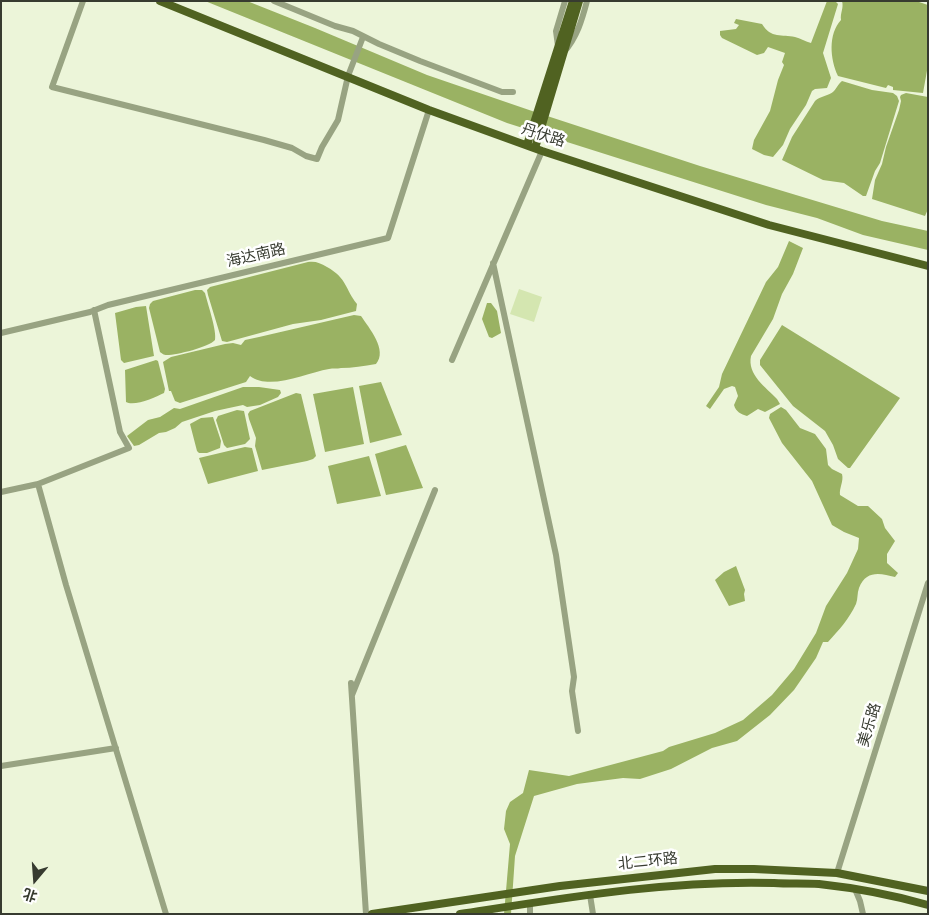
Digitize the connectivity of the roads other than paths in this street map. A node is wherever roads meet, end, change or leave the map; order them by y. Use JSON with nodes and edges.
{"nodes":[{"id":1,"x":83,"y":1,"type":"edge"},
{"id":2,"x":160,"y":1,"type":"edge"},
{"id":3,"x":274,"y":1,"type":"edge"},
{"id":4,"x":565,"y":1,"type":"edge"},
{"id":5,"x":573,"y":1,"type":"edge"},
{"id":6,"x":579,"y":1,"type":"edge"},
{"id":7,"x":587,"y":1,"type":"edge"},
{"id":8,"x":362,"y":39,"type":"junction"},
{"id":9,"x":561,"y":52,"type":"junction"},
{"id":10,"x":348,"y":76,"type":"junction"},
{"id":11,"x":513,"y":92,"type":"dead end"},
{"id":12,"x":429,"y":110,"type":"junction"},
{"id":13,"x":542,"y":111,"type":"junction"},
{"id":14,"x":527,"y":145,"type":"junction"},
{"id":15,"x":539,"y":149,"type":"junction"},
{"id":16,"x":493,"y":263,"type":"junction"},
{"id":17,"x":928,"y":266,"type":"edge"},
{"id":18,"x":94,"y":310,"type":"junction"},
{"id":19,"x":1,"y":333,"type":"edge"},
{"id":20,"x":452,"y":360,"type":"dead end"},
{"id":21,"x":38,"y":484,"type":"junction"},
{"id":22,"x":434,"y":490,"type":"dead end"},
{"id":23,"x":1,"y":492,"type":"edge"},
{"id":24,"x":928,"y":583,"type":"edge"},
{"id":25,"x":926,"y":598,"type":"edge"},
{"id":26,"x":351,"y":683,"type":"dead end"},
{"id":27,"x":352,"y":696,"type":"junction"},
{"id":28,"x":578,"y":732,"type":"dead end"},
{"id":29,"x":116,"y":748,"type":"junction"},
{"id":30,"x":1,"y":766,"type":"edge"},
{"id":31,"x":837,"y":873,"type":"junction"},
{"id":32,"x":593,"y":882,"type":"junction"},
{"id":33,"x":835,"y":886,"type":"junction"},
{"id":34,"x":855,"y":889,"type":"junction"},
{"id":35,"x":928,"y":891,"type":"edge"},
{"id":36,"x":592,"y":895,"type":"junction"},
{"id":37,"x":530,"y":903,"type":"junction"},
{"id":38,"x":928,"y":904,"type":"edge"},
{"id":39,"x":166,"y":914,"type":"edge"},
{"id":40,"x":366,"y":914,"type":"edge"},
{"id":41,"x":372,"y":914,"type":"edge"},
{"id":42,"x":460,"y":914,"type":"edge"},
{"id":43,"x":530,"y":914,"type":"edge"},
{"id":44,"x":592,"y":914,"type":"edge"},
{"id":45,"x":863,"y":914,"type":"edge"}],
"edges":[{"from":1,"to":10,"type":"street"},
{"from":2,"to":10,"type":"main road","name":"丹伏路"},
{"from":3,"to":8,"type":"street"},
{"from":4,"to":9,"type":"street"},
{"from":5,"to":9,"type":"main road"},
{"from":6,"to":9,"type":"main road"},
{"from":7,"to":9,"type":"street"},
{"from":8,"to":10,"type":"street"},
{"from":8,"to":11,"type":"street"},
{"from":9,"to":13,"type":"main road"},
{"from":10,"to":12,"type":"main road","name":"丹伏路"},
{"from":12,"to":14,"type":"main road","name":"丹伏路"},
{"from":12,"to":18,"type":"street","name":"海达南路"},
{"from":13,"to":14,"type":"main road"},
{"from":13,"to":15,"type":"main road"},
{"from":14,"to":15,"type":"main road","name":"丹伏路"},
{"from":15,"to":16,"type":"street"},
{"from":15,"to":17,"type":"main road","name":"丹伏路"},
{"from":16,"to":20,"type":"street"},
{"from":16,"to":28,"type":"street"},
{"from":18,"to":19,"type":"street","name":"海达南路"},
{"from":18,"to":21,"type":"street"},
{"from":21,"to":23,"type":"street"},
{"from":21,"to":29,"type":"street"},
{"from":22,"to":27,"type":"street"},
{"from":24,"to":25,"type":"street","name":"美乐路"},
{"from":25,"to":31,"type":"street","name":"美乐路"},
{"from":26,"to":27,"type":"street"},
{"from":27,"to":40,"type":"street"},
{"from":29,"to":30,"type":"street"},
{"from":29,"to":39,"type":"street"},
{"from":31,"to":32,"type":"main road","name":"北二环路"},
{"from":31,"to":33,"type":"main road"},
{"from":31,"to":35,"type":"main road","name":"北二环路"},
{"from":32,"to":36,"type":"main road"},
{"from":32,"to":41,"type":"main road","name":"北二环路"},
{"from":33,"to":34,"type":"main road","name":"北二环路"},
{"from":33,"to":36,"type":"main road","name":"北二环路"},
{"from":34,"to":38,"type":"main road","name":"北二环路"},
{"from":34,"to":45,"type":"street"},
{"from":36,"to":37,"type":"main road","name":"北二环路"},
{"from":36,"to":44,"type":"street"},
{"from":37,"to":42,"type":"main road","name":"北二环路"},
{"from":37,"to":43,"type":"street"}]}
